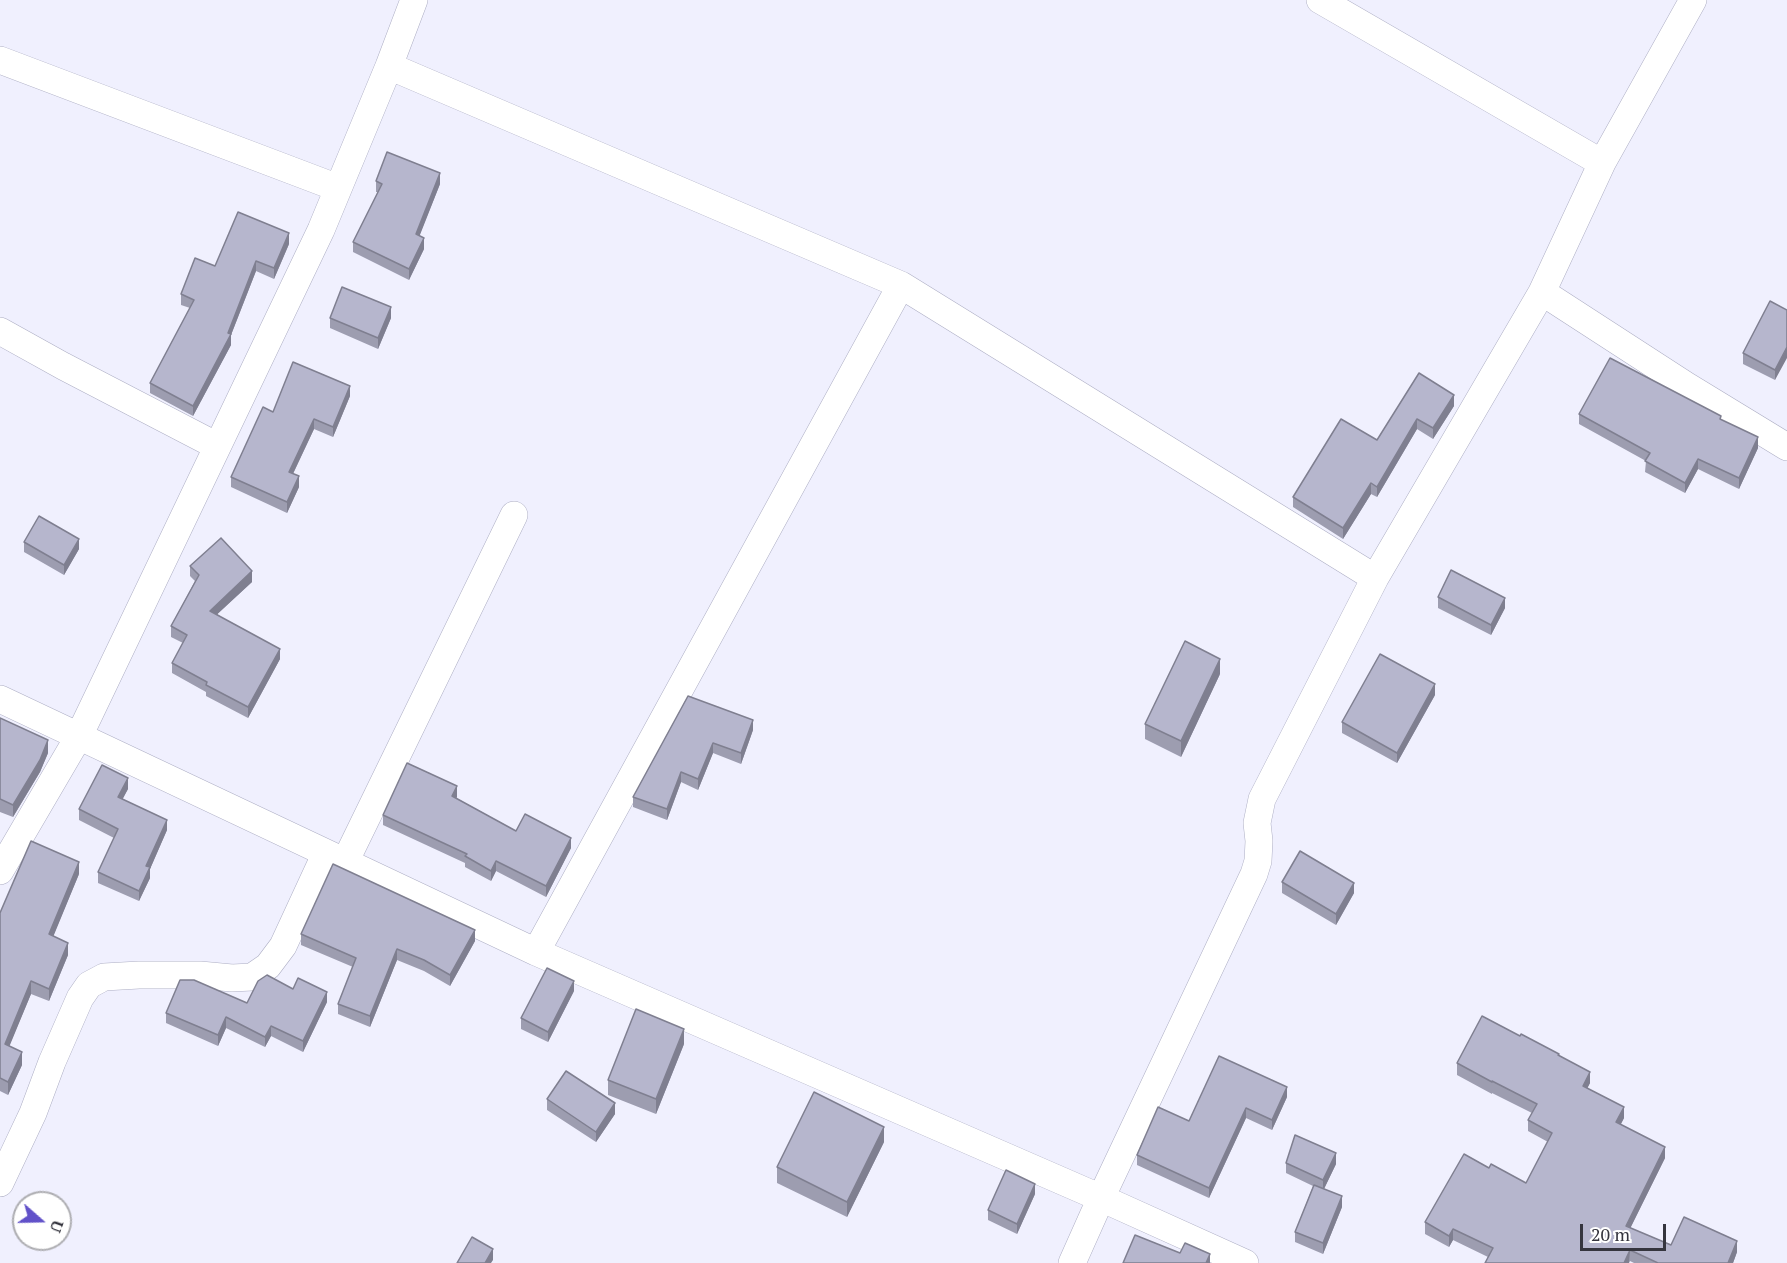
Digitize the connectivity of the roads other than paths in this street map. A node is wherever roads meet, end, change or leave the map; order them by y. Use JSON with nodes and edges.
{"nodes":[{"id":1,"x":414,"y":0,"type":"edge"},
{"id":2,"x":1320,"y":0,"type":"edge"},
{"id":3,"x":1693,"y":0,"type":"edge"},
{"id":4,"x":0,"y":60,"type":"edge"},
{"id":5,"x":389,"y":66,"type":"junction"},
{"id":6,"x":1602,"y":163,"type":"junction"},
{"id":7,"x":338,"y":188,"type":"junction"},
{"id":8,"x":902,"y":285,"type":"junction"},
{"id":9,"x":1542,"y":292,"type":"junction"},
{"id":10,"x":0,"y":331,"type":"edge"},
{"id":11,"x":217,"y":446,"type":"junction"},
{"id":12,"x":1787,"y":447,"type":"edge"},
{"id":13,"x":514,"y":515,"type":"dead end"},
{"id":14,"x":1375,"y":578,"type":"junction"},
{"id":15,"x":0,"y":699,"type":"edge"},
{"id":16,"x":79,"y":736,"type":"junction"},
{"id":17,"x":335,"y":857,"type":"junction"},
{"id":18,"x":0,"y":871,"type":"edge"},
{"id":19,"x":536,"y":952,"type":"junction"},
{"id":20,"x":0,"y":1183,"type":"edge"},
{"id":21,"x":1101,"y":1198,"type":"junction"},
{"id":22,"x":1072,"y":1263,"type":"edge"},
{"id":23,"x":1245,"y":1263,"type":"edge"}],
"edges":[{"from":1,"to":5,"type":"street"},
{"from":2,"to":6,"type":"street"},
{"from":3,"to":6,"type":"street"},
{"from":4,"to":7,"type":"street"},
{"from":5,"to":7,"type":"street"},
{"from":5,"to":8,"type":"street"},
{"from":6,"to":9,"type":"street"},
{"from":7,"to":11,"type":"street"},
{"from":8,"to":14,"type":"street"},
{"from":8,"to":19,"type":"street"},
{"from":9,"to":12,"type":"street"},
{"from":9,"to":14,"type":"street"},
{"from":10,"to":11,"type":"street"},
{"from":11,"to":16,"type":"street"},
{"from":13,"to":17,"type":"street"},
{"from":14,"to":21,"type":"street"},
{"from":15,"to":16,"type":"street"},
{"from":16,"to":17,"type":"street"},
{"from":16,"to":18,"type":"street"},
{"from":17,"to":19,"type":"street"},
{"from":17,"to":20,"type":"street"},
{"from":19,"to":21,"type":"street"},
{"from":21,"to":22,"type":"street"},
{"from":21,"to":23,"type":"street"}]}
